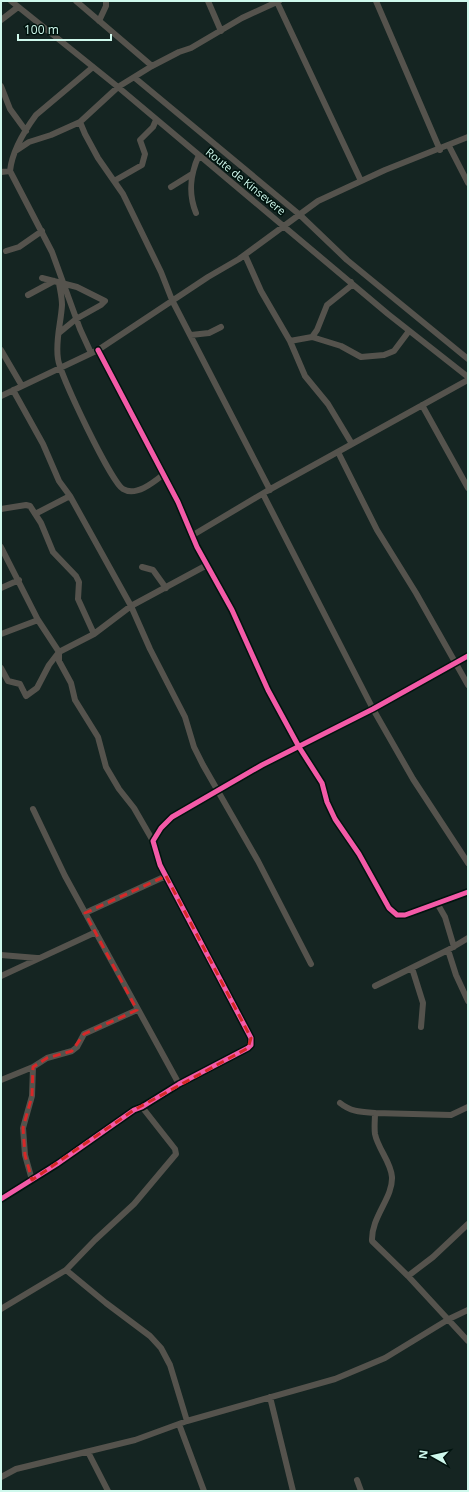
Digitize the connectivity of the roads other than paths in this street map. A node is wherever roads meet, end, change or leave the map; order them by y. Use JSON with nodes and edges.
{"nodes":[{"id":1,"x":10,"y":1,"type":"edge"},
{"id":2,"x":76,"y":1,"type":"edge"},
{"id":3,"x":106,"y":1,"type":"edge"},
{"id":4,"x":208,"y":1,"type":"edge"},
{"id":5,"x":278,"y":1,"type":"edge"},
{"id":6,"x":376,"y":1,"type":"edge"},
{"id":7,"x":18,"y":7,"type":"junction"},
{"id":8,"x":1,"y":20,"type":"edge"},
{"id":9,"x":99,"y":20,"type":"junction"},
{"id":10,"x":221,"y":31,"type":"junction"},
{"id":11,"x":152,"y":66,"type":"junction"},
{"id":12,"x":93,"y":67,"type":"junction"},
{"id":13,"x":135,"y":78,"type":"junction"},
{"id":14,"x":1,"y":86,"type":"edge"},
{"id":15,"x":118,"y":87,"type":"junction"},
{"id":16,"x":156,"y":120,"type":"junction"},
{"id":17,"x":80,"y":122,"type":"junction"},
{"id":18,"x":26,"y":131,"type":"junction"},
{"id":19,"x":468,"y":138,"type":"edge"},
{"id":20,"x":449,"y":146,"type":"junction"},
{"id":21,"x":16,"y":150,"type":"junction"},
{"id":22,"x":440,"y":150,"type":"junction"},
{"id":23,"x":199,"y":156,"type":"junction"},
{"id":24,"x":10,"y":171,"type":"junction"},
{"id":25,"x":1,"y":172,"type":"edge"},
{"id":26,"x":192,"y":174,"type":"junction"},
{"id":27,"x":114,"y":181,"type":"junction"},
{"id":28,"x":361,"y":181,"type":"junction"},
{"id":29,"x":468,"y":183,"type":"edge"},
{"id":30,"x":171,"y":187,"type":"dead end"},
{"id":31,"x":196,"y":213,"type":"dead end"},
{"id":32,"x":300,"y":215,"type":"junction"},
{"id":33,"x":284,"y":225,"type":"junction"},
{"id":34,"x":42,"y":231,"type":"junction"},
{"id":35,"x":6,"y":251,"type":"dead end"},
{"id":36,"x":245,"y":255,"type":"junction"},
{"id":37,"x":42,"y":278,"type":"dead end"},
{"id":38,"x":351,"y":282,"type":"junction"},
{"id":39,"x":60,"y":283,"type":"junction"},
{"id":40,"x":28,"y":296,"type":"dead end"},
{"id":41,"x":172,"y":300,"type":"junction"},
{"id":42,"x":76,"y":319,"type":"junction"},
{"id":43,"x":221,"y":327,"type":"dead end"},
{"id":44,"x":409,"y":331,"type":"junction"},
{"id":45,"x":59,"y":333,"type":"junction"},
{"id":46,"x":191,"y":335,"type":"junction"},
{"id":47,"x":312,"y":337,"type":"junction"},
{"id":48,"x":290,"y":341,"type":"junction"},
{"id":49,"x":1,"y":350,"type":"edge"},
{"id":50,"x":98,"y":350,"type":"junction"},
{"id":51,"x":91,"y":353,"type":"junction"},
{"id":52,"x":468,"y":359,"type":"edge"},
{"id":53,"x":59,"y":368,"type":"junction"},
{"id":54,"x":468,"y":378,"type":"edge"},
{"id":55,"x":22,"y":386,"type":"junction"},
{"id":56,"x":13,"y":390,"type":"junction"},
{"id":57,"x":1,"y":396,"type":"edge"},
{"id":58,"x":422,"y":405,"type":"junction"},
{"id":59,"x":352,"y":444,"type":"junction"},
{"id":60,"x":338,"y":452,"type":"junction"},
{"id":61,"x":164,"y":474,"type":"junction"},
{"id":62,"x":468,"y":488,"type":"edge"},
{"id":63,"x":270,"y":490,"type":"junction"},
{"id":64,"x":263,"y":494,"type":"junction"},
{"id":65,"x":70,"y":496,"type":"junction"},
{"id":66,"x":1,"y":509,"type":"edge"},
{"id":67,"x":35,"y":514,"type":"junction"},
{"id":68,"x":193,"y":535,"type":"junction"},
{"id":69,"x":1,"y":547,"type":"edge"},
{"id":70,"x":207,"y":565,"type":"junction"},
{"id":71,"x":142,"y":567,"type":"dead end"},
{"id":72,"x":19,"y":580,"type":"junction"},
{"id":73,"x":1,"y":588,"type":"edge"},
{"id":74,"x":166,"y":588,"type":"junction"},
{"id":75,"x":130,"y":606,"type":"junction"},
{"id":76,"x":38,"y":620,"type":"junction"},
{"id":77,"x":1,"y":634,"type":"edge"},
{"id":78,"x":94,"y":634,"type":"junction"},
{"id":79,"x":60,"y":652,"type":"junction"},
{"id":80,"x":468,"y":656,"type":"edge"},
{"id":81,"x":456,"y":663,"type":"junction"},
{"id":82,"x":1,"y":668,"type":"edge"},
{"id":83,"x":468,"y":684,"type":"edge"},
{"id":84,"x":373,"y":709,"type":"junction"},
{"id":85,"x":299,"y":747,"type":"junction"},
{"id":86,"x":219,"y":792,"type":"junction"},
{"id":87,"x":33,"y":809,"type":"dead end"},
{"id":88,"x":153,"y":841,"type":"junction"},
{"id":89,"x":468,"y":863,"type":"edge"},
{"id":90,"x":166,"y":876,"type":"junction"},
{"id":91,"x":468,"y":892,"type":"edge"},
{"id":92,"x":437,"y":903,"type":"junction"},
{"id":93,"x":85,"y":913,"type":"junction"},
{"id":94,"x":96,"y":932,"type":"junction"},
{"id":95,"x":468,"y":938,"type":"edge"},
{"id":96,"x":454,"y":946,"type":"junction"},
{"id":97,"x":448,"y":950,"type":"junction"},
{"id":98,"x":1,"y":955,"type":"edge"},
{"id":99,"x":39,"y":958,"type":"junction"},
{"id":100,"x":311,"y":964,"type":"dead end"},
{"id":101,"x":412,"y":968,"type":"junction"},
{"id":102,"x":1,"y":976,"type":"edge"},
{"id":103,"x":375,"y":986,"type":"dead end"},
{"id":104,"x":468,"y":1001,"type":"edge"},
{"id":105,"x":137,"y":1010,"type":"junction"},
{"id":106,"x":421,"y":1027,"type":"dead end"},
{"id":107,"x":33,"y":1067,"type":"junction"},
{"id":108,"x":1,"y":1080,"type":"edge"},
{"id":109,"x":179,"y":1084,"type":"junction"},
{"id":110,"x":340,"y":1103,"type":"dead end"},
{"id":111,"x":142,"y":1107,"type":"junction"},
{"id":112,"x":468,"y":1107,"type":"edge"},
{"id":113,"x":375,"y":1113,"type":"junction"},
{"id":114,"x":32,"y":1180,"type":"junction"},
{"id":115,"x":1,"y":1199,"type":"edge"},
{"id":116,"x":468,"y":1224,"type":"edge"},
{"id":117,"x":66,"y":1270,"type":"junction"},
{"id":118,"x":408,"y":1276,"type":"junction"},
{"id":119,"x":1,"y":1309,"type":"edge"},
{"id":120,"x":468,"y":1310,"type":"edge"},
{"id":121,"x":449,"y":1319,"type":"junction"},
{"id":122,"x":468,"y":1341,"type":"edge"},
{"id":123,"x":270,"y":1398,"type":"junction"},
{"id":124,"x":187,"y":1422,"type":"junction"},
{"id":125,"x":179,"y":1424,"type":"junction"},
{"id":126,"x":88,"y":1452,"type":"junction"},
{"id":127,"x":1,"y":1478,"type":"edge"},
{"id":128,"x":357,"y":1480,"type":"dead end"},
{"id":129,"x":108,"y":1491,"type":"edge"},
{"id":130,"x":204,"y":1491,"type":"edge"},
{"id":131,"x":293,"y":1491,"type":"edge"},
{"id":132,"x":361,"y":1491,"type":"edge"}],
"edges":[{"from":1,"to":7,"type":"street","name":"Route de Kinsevere"},
{"from":2,"to":9,"type":"street"},
{"from":3,"to":9,"type":"street"},
{"from":4,"to":10,"type":"street"},
{"from":5,"to":10,"type":"street"},
{"from":5,"to":28,"type":"street"},
{"from":6,"to":22,"type":"street"},
{"from":7,"to":8,"type":"street"},
{"from":7,"to":12,"type":"street","name":"Route de Kinsevere"},
{"from":9,"to":11,"type":"street"},
{"from":10,"to":11,"type":"street"},
{"from":11,"to":13,"type":"street"},
{"from":12,"to":15,"type":"street","name":"Route de Kinsevere"},
{"from":12,"to":18,"type":"street"},
{"from":13,"to":15,"type":"street"},
{"from":13,"to":32,"type":"street"},
{"from":14,"to":18,"type":"street"},
{"from":15,"to":16,"type":"street","name":"Route de Kinsevere"},
{"from":15,"to":17,"type":"street"},
{"from":16,"to":23,"type":"street","name":"Route de Kinsevere"},
{"from":16,"to":27,"type":"street"},
{"from":17,"to":21,"type":"street"},
{"from":17,"to":27,"type":"street"},
{"from":18,"to":21,"type":"street"},
{"from":19,"to":20,"type":"street"},
{"from":20,"to":22,"type":"street"},
{"from":20,"to":29,"type":"street"},
{"from":21,"to":24,"type":"street"},
{"from":22,"to":28,"type":"street"},
{"from":23,"to":26,"type":"street"},
{"from":23,"to":33,"type":"street","name":"Route de Kinsevere"},
{"from":24,"to":25,"type":"street"},
{"from":24,"to":34,"type":"street"},
{"from":26,"to":30,"type":"street"},
{"from":26,"to":31,"type":"street"},
{"from":27,"to":41,"type":"street"},
{"from":28,"to":32,"type":"street"},
{"from":32,"to":33,"type":"street"},
{"from":32,"to":52,"type":"street"},
{"from":33,"to":36,"type":"street"},
{"from":33,"to":38,"type":"street","name":"Route de Kinsevere"},
{"from":34,"to":35,"type":"street"},
{"from":34,"to":39,"type":"street"},
{"from":36,"to":41,"type":"street"},
{"from":36,"to":48,"type":"street"},
{"from":37,"to":39,"type":"street"},
{"from":38,"to":44,"type":"street","name":"Route de Kinsevere"},
{"from":38,"to":47,"type":"street"},
{"from":39,"to":40,"type":"street"},
{"from":39,"to":42,"type":"street"},
{"from":39,"to":42,"type":"street"},
{"from":39,"to":45,"type":"street"},
{"from":41,"to":46,"type":"street"},
{"from":41,"to":50,"type":"street"},
{"from":42,"to":45,"type":"street"},
{"from":42,"to":51,"type":"street"},
{"from":43,"to":46,"type":"street"},
{"from":44,"to":47,"type":"street"},
{"from":44,"to":54,"type":"street","name":"Route de Kinsevere"},
{"from":45,"to":53,"type":"street"},
{"from":46,"to":63,"type":"street"},
{"from":47,"to":48,"type":"street"},
{"from":48,"to":59,"type":"street"},
{"from":49,"to":55,"type":"street"},
{"from":50,"to":51,"type":"street"},
{"from":50,"to":61,"type":"street"},
{"from":51,"to":53,"type":"street"},
{"from":53,"to":55,"type":"street"},
{"from":53,"to":61,"type":"street"},
{"from":54,"to":58,"type":"street"},
{"from":55,"to":56,"type":"street"},
{"from":56,"to":57,"type":"street"},
{"from":56,"to":65,"type":"street"},
{"from":58,"to":59,"type":"street"},
{"from":58,"to":62,"type":"street"},
{"from":59,"to":60,"type":"street"},
{"from":60,"to":63,"type":"street"},
{"from":60,"to":81,"type":"street"},
{"from":61,"to":68,"type":"street"},
{"from":63,"to":64,"type":"street"},
{"from":64,"to":68,"type":"street"},
{"from":64,"to":84,"type":"street"},
{"from":65,"to":67,"type":"street"},
{"from":65,"to":75,"type":"street"},
{"from":66,"to":67,"type":"street"},
{"from":67,"to":78,"type":"street"},
{"from":68,"to":70,"type":"street"},
{"from":69,"to":72,"type":"street"},
{"from":70,"to":74,"type":"street"},
{"from":70,"to":85,"type":"street"},
{"from":71,"to":74,"type":"street"},
{"from":72,"to":73,"type":"street"},
{"from":72,"to":76,"type":"street"},
{"from":74,"to":75,"type":"street"},
{"from":75,"to":78,"type":"street"},
{"from":75,"to":86,"type":"street"},
{"from":76,"to":77,"type":"street"},
{"from":76,"to":79,"type":"street"},
{"from":78,"to":79,"type":"street"},
{"from":79,"to":82,"type":"street"},
{"from":79,"to":88,"type":"street"},
{"from":80,"to":81,"type":"street"},
{"from":81,"to":83,"type":"street"},
{"from":81,"to":84,"type":"street"},
{"from":84,"to":85,"type":"street"},
{"from":84,"to":89,"type":"street"},
{"from":85,"to":86,"type":"street"},
{"from":85,"to":92,"type":"street"},
{"from":86,"to":88,"type":"street"},
{"from":86,"to":100,"type":"street"},
{"from":87,"to":93,"type":"street"},
{"from":88,"to":90,"type":"street"},
{"from":90,"to":93,"type":"street"},
{"from":90,"to":109,"type":"street"},
{"from":91,"to":92,"type":"street"},
{"from":92,"to":96,"type":"street"},
{"from":93,"to":94,"type":"street"},
{"from":94,"to":99,"type":"street"},
{"from":94,"to":105,"type":"street"},
{"from":95,"to":96,"type":"street"},
{"from":96,"to":97,"type":"street"},
{"from":97,"to":101,"type":"street"},
{"from":97,"to":104,"type":"street"},
{"from":98,"to":99,"type":"street"},
{"from":99,"to":102,"type":"street"},
{"from":101,"to":103,"type":"street"},
{"from":101,"to":106,"type":"street"},
{"from":105,"to":107,"type":"street"},
{"from":105,"to":109,"type":"street"},
{"from":107,"to":108,"type":"street"},
{"from":107,"to":114,"type":"street"},
{"from":109,"to":111,"type":"street"},
{"from":110,"to":113,"type":"street"},
{"from":111,"to":114,"type":"street"},
{"from":111,"to":117,"type":"street"},
{"from":112,"to":113,"type":"street"},
{"from":113,"to":118,"type":"street"},
{"from":114,"to":115,"type":"street"},
{"from":116,"to":118,"type":"street"},
{"from":117,"to":119,"type":"street"},
{"from":117,"to":124,"type":"street"},
{"from":118,"to":121,"type":"street"},
{"from":120,"to":121,"type":"street"},
{"from":121,"to":122,"type":"street"},
{"from":121,"to":123,"type":"street"},
{"from":123,"to":124,"type":"street"},
{"from":123,"to":131,"type":"street"},
{"from":124,"to":125,"type":"street"},
{"from":125,"to":126,"type":"street"},
{"from":125,"to":130,"type":"street"},
{"from":126,"to":127,"type":"street"},
{"from":126,"to":129,"type":"street"},
{"from":128,"to":132,"type":"street"}]}
